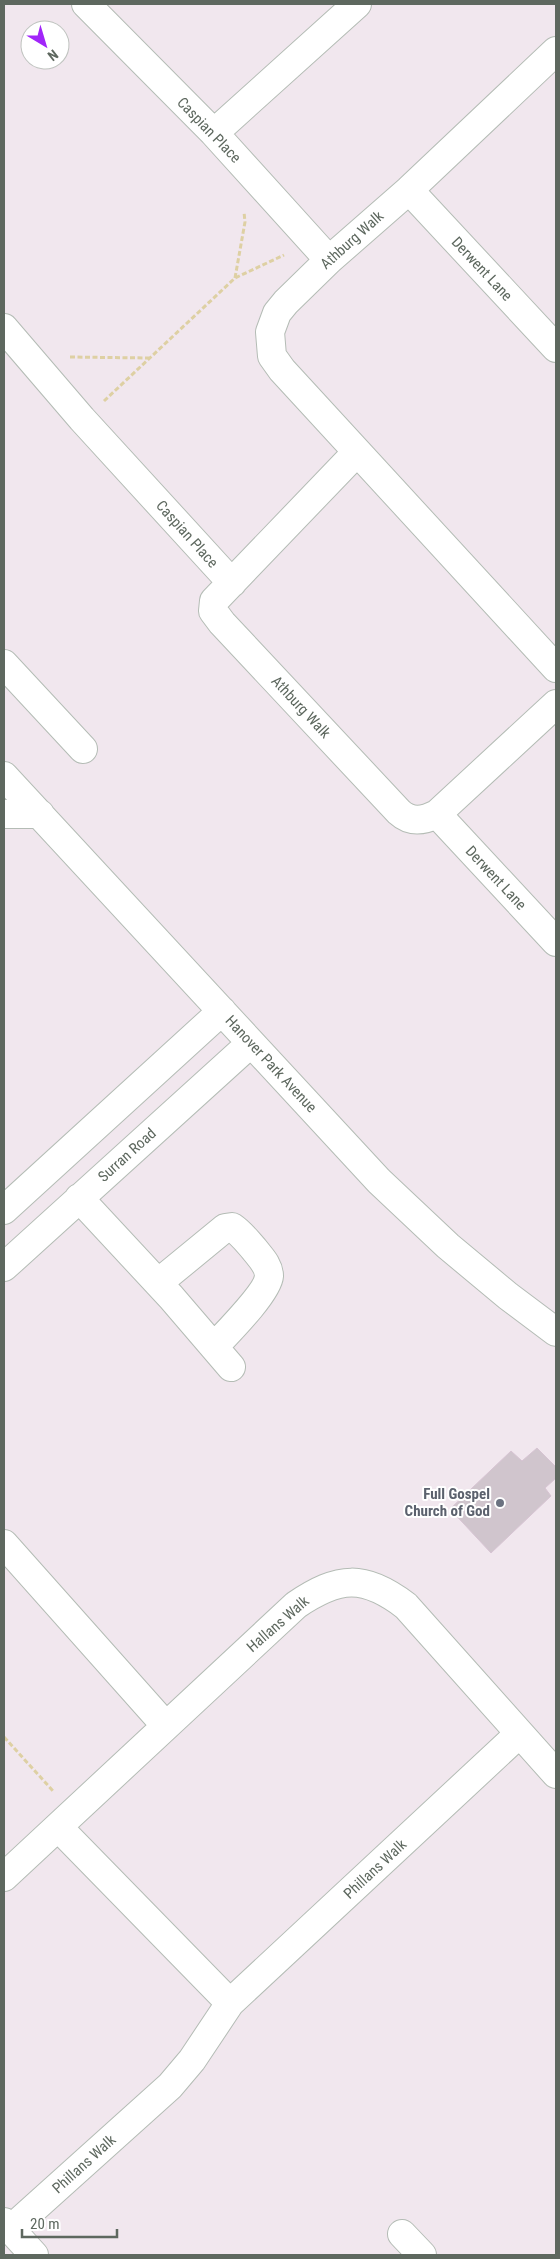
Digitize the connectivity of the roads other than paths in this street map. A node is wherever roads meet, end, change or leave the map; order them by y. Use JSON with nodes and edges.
{"nodes":[{"id":1,"x":86,"y":4,"type":"edge"},
{"id":2,"x":357,"y":4,"type":"edge"},
{"id":3,"x":556,"y":51,"type":"edge"},
{"id":4,"x":214,"y":133,"type":"junction"},
{"id":5,"x":409,"y":190,"type":"junction"},
{"id":6,"x":329,"y":260,"type":"junction"},
{"id":7,"x":4,"y":328,"type":"edge"},
{"id":8,"x":556,"y":348,"type":"edge"},
{"id":9,"x":356,"y":452,"type":"junction"},
{"id":10,"x":232,"y":583,"type":"junction"},
{"id":11,"x":4,"y":664,"type":"edge"},
{"id":12,"x":556,"y":668,"type":"edge"},
{"id":13,"x":556,"y":704,"type":"edge"},
{"id":14,"x":83,"y":749,"type":"dead end"},
{"id":15,"x":4,"y":776,"type":"edge"},
{"id":16,"x":4,"y":814,"type":"edge"},
{"id":17,"x":40,"y":814,"type":"junction"},
{"id":18,"x":437,"y":814,"type":"junction"},
{"id":19,"x":556,"y":942,"type":"edge"},
{"id":20,"x":222,"y":1011,"type":"junction"},
{"id":21,"x":251,"y":1043,"type":"junction"},
{"id":22,"x":80,"y":1198,"type":"junction"},
{"id":23,"x":4,"y":1210,"type":"edge"},
{"id":24,"x":4,"y":1267,"type":"edge"},
{"id":25,"x":158,"y":1283,"type":"junction"},
{"id":26,"x":556,"y":1332,"type":"edge"},
{"id":27,"x":214,"y":1347,"type":"junction"},
{"id":28,"x":231,"y":1367,"type":"dead end"},
{"id":29,"x":4,"y":1544,"type":"edge"},
{"id":30,"x":166,"y":1726,"type":"junction"},
{"id":31,"x":520,"y":1734,"type":"junction"},
{"id":32,"x":556,"y":1774,"type":"edge"},
{"id":33,"x":66,"y":1820,"type":"junction"},
{"id":34,"x":4,"y":1877,"type":"edge"},
{"id":35,"x":230,"y":2003,"type":"junction"},
{"id":36,"x":7,"y":2226,"type":"edge"},
{"id":37,"x":402,"y":2234,"type":"dead end"},
{"id":38,"x":34,"y":2255,"type":"edge"},
{"id":39,"x":422,"y":2255,"type":"edge"}],
"edges":[{"from":1,"to":4,"type":"street","name":"Caspian Place"},
{"from":2,"to":4,"type":"street"},
{"from":3,"to":5,"type":"street","name":"Athburg Walk"},
{"from":4,"to":6,"type":"street","name":"Caspian Place"},
{"from":5,"to":6,"type":"street","name":"Athburg Walk"},
{"from":5,"to":8,"type":"street","name":"Derwent Lane"},
{"from":6,"to":9,"type":"street","name":"Athburg Walk"},
{"from":7,"to":10,"type":"street","name":"Caspian Place"},
{"from":9,"to":10,"type":"street","name":"Athburg Walk"},
{"from":9,"to":12,"type":"street","name":"Athburg Walk"},
{"from":10,"to":18,"type":"street","name":"Athburg Walk"},
{"from":11,"to":14,"type":"street"},
{"from":13,"to":18,"type":"street"},
{"from":15,"to":17,"type":"street","name":"Hanover Park Avenue"},
{"from":16,"to":17,"type":"street"},
{"from":17,"to":20,"type":"street","name":"Hanover Park Avenue"},
{"from":18,"to":19,"type":"street","name":"Derwent Lane"},
{"from":20,"to":21,"type":"street","name":"Hanover Park Avenue"},
{"from":20,"to":23,"type":"street"},
{"from":21,"to":22,"type":"street","name":"Surran Road"},
{"from":21,"to":26,"type":"street","name":"Hanover Park Avenue"},
{"from":22,"to":24,"type":"street","name":"Surran Road"},
{"from":22,"to":25,"type":"street"},
{"from":25,"to":27,"type":"street"},
{"from":25,"to":27,"type":"street"},
{"from":27,"to":28,"type":"street"},
{"from":29,"to":30,"type":"street"},
{"from":30,"to":31,"type":"street","name":"Hallans Walk"},
{"from":30,"to":33,"type":"street","name":"Hallans Walk"},
{"from":31,"to":32,"type":"street","name":"Hallans Walk"},
{"from":31,"to":35,"type":"street","name":"Phillans Walk"},
{"from":33,"to":34,"type":"street","name":"Hallans Walk"},
{"from":33,"to":35,"type":"street"},
{"from":35,"to":36,"type":"street","name":"Phillans Walk"},
{"from":36,"to":38,"type":"street"},
{"from":37,"to":39,"type":"street"}]}
